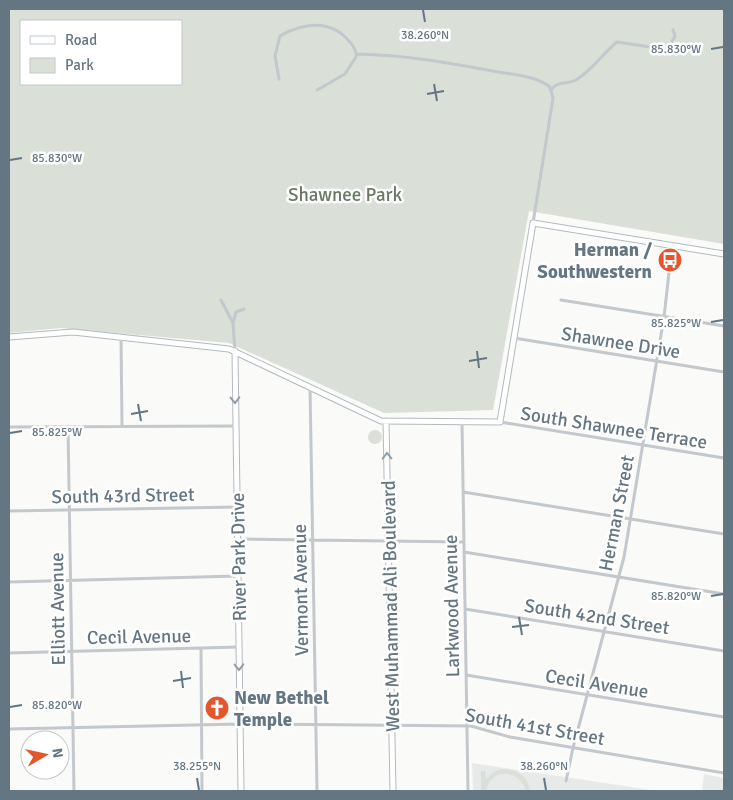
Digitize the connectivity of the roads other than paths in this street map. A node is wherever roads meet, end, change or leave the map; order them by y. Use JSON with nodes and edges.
{"nodes":[{"id":1,"x":672,"y":30,"type":"dead end"},
{"id":2,"x":357,"y":54,"type":"junction"},
{"id":3,"x":279,"y":79,"type":"dead end"},
{"id":4,"x":552,"y":89,"type":"junction"},
{"id":5,"x":317,"y":90,"type":"dead end"},
{"id":6,"x":533,"y":223,"type":"junction"},
{"id":7,"x":672,"y":245,"type":"junction"},
{"id":8,"x":724,"y":254,"type":"edge"},
{"id":9,"x":221,"y":300,"type":"dead end"},
{"id":10,"x":561,"y":300,"type":"dead end"},
{"id":11,"x":244,"y":309,"type":"dead end"},
{"id":12,"x":664,"y":317,"type":"junction"},
{"id":13,"x":233,"y":323,"type":"junction"},
{"id":14,"x":724,"y":326,"type":"edge"},
{"id":15,"x":9,"y":337,"type":"edge"},
{"id":16,"x":121,"y":337,"type":"junction"},
{"id":17,"x":514,"y":338,"type":"junction"},
{"id":18,"x":235,"y":351,"type":"junction"},
{"id":19,"x":657,"y":362,"type":"junction"},
{"id":20,"x":724,"y":372,"type":"edge"},
{"id":21,"x":310,"y":387,"type":"junction"},
{"id":22,"x":462,"y":420,"type":"junction"},
{"id":23,"x":386,"y":421,"type":"junction"},
{"id":24,"x":500,"y":422,"type":"junction"},
{"id":25,"x":68,"y":426,"type":"junction"},
{"id":26,"x":122,"y":426,"type":"junction"},
{"id":27,"x":235,"y":426,"type":"junction"},
{"id":28,"x":9,"y":427,"type":"edge"},
{"id":29,"x":643,"y":445,"type":"junction"},
{"id":30,"x":724,"y":458,"type":"edge"},
{"id":31,"x":463,"y":492,"type":"junction"},
{"id":32,"x":237,"y":508,"type":"junction"},
{"id":33,"x":69,"y":510,"type":"junction"},
{"id":34,"x":9,"y":511,"type":"edge"},
{"id":35,"x":631,"y":519,"type":"junction"},
{"id":36,"x":724,"y":534,"type":"edge"},
{"id":37,"x":237,"y":539,"type":"junction"},
{"id":38,"x":313,"y":540,"type":"junction"},
{"id":39,"x":388,"y":541,"type":"junction"},
{"id":40,"x":464,"y":542,"type":"junction"},
{"id":41,"x":464,"y":552,"type":"junction"},
{"id":42,"x":238,"y":576,"type":"junction"},
{"id":43,"x":618,"y":577,"type":"junction"},
{"id":44,"x":70,"y":580,"type":"junction"},
{"id":45,"x":9,"y":582,"type":"edge"},
{"id":46,"x":724,"y":594,"type":"edge"},
{"id":47,"x":465,"y":609,"type":"junction"},
{"id":48,"x":604,"y":631,"type":"junction"},
{"id":49,"x":239,"y":647,"type":"junction"},
{"id":50,"x":201,"y":648,"type":"junction"},
{"id":51,"x":71,"y":651,"type":"junction"},
{"id":52,"x":724,"y":651,"type":"edge"},
{"id":53,"x":9,"y":653,"type":"edge"},
{"id":54,"x":466,"y":675,"type":"junction"},
{"id":55,"x":587,"y":695,"type":"junction"},
{"id":56,"x":724,"y":717,"type":"edge"},
{"id":57,"x":240,"y":724,"type":"junction"},
{"id":58,"x":316,"y":724,"type":"junction"},
{"id":59,"x":201,"y":725,"type":"junction"},
{"id":60,"x":392,"y":725,"type":"junction"},
{"id":61,"x":467,"y":726,"type":"junction"},
{"id":62,"x":73,"y":728,"type":"junction"},
{"id":63,"x":9,"y":729,"type":"edge"},
{"id":64,"x":572,"y":748,"type":"junction"},
{"id":65,"x":724,"y":773,"type":"edge"},
{"id":66,"x":566,"y":781,"type":"dead end"},
{"id":67,"x":74,"y":791,"type":"edge"},
{"id":68,"x":202,"y":791,"type":"edge"},
{"id":69,"x":241,"y":791,"type":"edge"},
{"id":70,"x":317,"y":791,"type":"edge"},
{"id":71,"x":393,"y":791,"type":"edge"},
{"id":72,"x":468,"y":791,"type":"edge"}],
"edges":[{"from":1,"to":4,"type":"street"},
{"from":2,"to":3,"type":"street"},
{"from":2,"to":4,"type":"street"},
{"from":2,"to":5,"type":"street"},
{"from":4,"to":6,"type":"street"},
{"from":6,"to":7,"type":"street"},
{"from":6,"to":17,"type":"street"},
{"from":7,"to":8,"type":"street"},
{"from":7,"to":12,"type":"street","name":"Herman Street"},
{"from":9,"to":13,"type":"street","name":"River Park Drive"},
{"from":10,"to":12,"type":"street"},
{"from":11,"to":13,"type":"street"},
{"from":12,"to":14,"type":"street"},
{"from":12,"to":19,"type":"street","name":"Herman Street"},
{"from":13,"to":18,"type":"street","name":"River Park Drive"},
{"from":15,"to":16,"type":"street"},
{"from":16,"to":18,"type":"street"},
{"from":16,"to":26,"type":"street"},
{"from":17,"to":19,"type":"street","name":"Shawnee Drive"},
{"from":17,"to":24,"type":"street"},
{"from":18,"to":21,"type":"street"},
{"from":18,"to":27,"type":"street","name":"River Park Drive","one_way":true},
{"from":19,"to":20,"type":"street","name":"Shawnee Drive"},
{"from":19,"to":29,"type":"street","name":"Herman Street"},
{"from":21,"to":23,"type":"street"},
{"from":21,"to":38,"type":"street","name":"Vermont Avenue"},
{"from":22,"to":23,"type":"street"},
{"from":22,"to":24,"type":"street"},
{"from":22,"to":31,"type":"street","name":"Larkwood Avenue"},
{"from":39,"to":23,"type":"street","name":"West Muhammad Ali Boulevard","one_way":true},
{"from":24,"to":29,"type":"street","name":"South Shawnee Terrace"},
{"from":25,"to":26,"type":"street"},
{"from":25,"to":28,"type":"street"},
{"from":25,"to":33,"type":"street","name":"Elliott Avenue"},
{"from":26,"to":27,"type":"street"},
{"from":27,"to":32,"type":"street","name":"River Park Drive"},
{"from":29,"to":30,"type":"street","name":"South Shawnee Terrace"},
{"from":29,"to":35,"type":"street","name":"Herman Street"},
{"from":31,"to":35,"type":"street"},
{"from":31,"to":40,"type":"street","name":"Larkwood Avenue"},
{"from":32,"to":33,"type":"street","name":"South 43rd Street"},
{"from":32,"to":37,"type":"street","name":"River Park Drive"},
{"from":33,"to":34,"type":"street","name":"South 43rd Street"},
{"from":33,"to":44,"type":"street","name":"Elliott Avenue"},
{"from":35,"to":36,"type":"street"},
{"from":35,"to":43,"type":"street","name":"Herman Street"},
{"from":37,"to":38,"type":"street"},
{"from":37,"to":42,"type":"street","name":"River Park Drive"},
{"from":38,"to":39,"type":"street"},
{"from":38,"to":58,"type":"street","name":"Vermont Avenue"},
{"from":39,"to":40,"type":"street"},
{"from":39,"to":60,"type":"street","name":"West Muhammad Ali Boulevard"},
{"from":40,"to":41,"type":"street","name":"Larkwood Avenue"},
{"from":41,"to":43,"type":"street"},
{"from":41,"to":47,"type":"street","name":"Larkwood Avenue"},
{"from":42,"to":44,"type":"street"},
{"from":42,"to":49,"type":"street","name":"River Park Drive"},
{"from":43,"to":46,"type":"street"},
{"from":43,"to":48,"type":"street","name":"Herman Street"},
{"from":44,"to":45,"type":"street"},
{"from":44,"to":51,"type":"street","name":"Elliott Avenue"},
{"from":47,"to":48,"type":"street","name":"South 42nd Street"},
{"from":47,"to":54,"type":"street","name":"Larkwood Avenue"},
{"from":48,"to":52,"type":"street","name":"South 42nd Street"},
{"from":48,"to":55,"type":"street","name":"Herman Street"},
{"from":49,"to":50,"type":"street","name":"Cecil Avenue"},
{"from":49,"to":57,"type":"street","name":"River Park Drive","one_way":true},
{"from":50,"to":51,"type":"street","name":"Cecil Avenue"},
{"from":50,"to":59,"type":"street"},
{"from":51,"to":53,"type":"street","name":"Cecil Avenue"},
{"from":51,"to":62,"type":"street","name":"Elliott Avenue"},
{"from":54,"to":55,"type":"street","name":"Cecil Avenue"},
{"from":54,"to":61,"type":"street","name":"Larkwood Avenue"},
{"from":55,"to":56,"type":"street","name":"Cecil Avenue"},
{"from":55,"to":64,"type":"street","name":"Herman Street"},
{"from":57,"to":58,"type":"street","name":"South 41st Street"},
{"from":57,"to":59,"type":"street","name":"South 41st Street"},
{"from":57,"to":69,"type":"street","name":"River Park Drive"},
{"from":58,"to":60,"type":"street","name":"South 41st Street"},
{"from":58,"to":70,"type":"street","name":"Vermont Avenue"},
{"from":59,"to":62,"type":"street","name":"South 41st Street"},
{"from":59,"to":68,"type":"street"},
{"from":60,"to":61,"type":"street","name":"South 41st Street"},
{"from":60,"to":71,"type":"street","name":"West Muhammad Ali Boulevard"},
{"from":61,"to":64,"type":"street","name":"South 41st Street"},
{"from":61,"to":72,"type":"street","name":"Larkwood Avenue"},
{"from":62,"to":63,"type":"street","name":"South 41st Street"},
{"from":62,"to":67,"type":"street","name":"Elliott Avenue"},
{"from":64,"to":65,"type":"street","name":"South 41st Street"},
{"from":64,"to":66,"type":"street","name":"Herman Street"}]}
